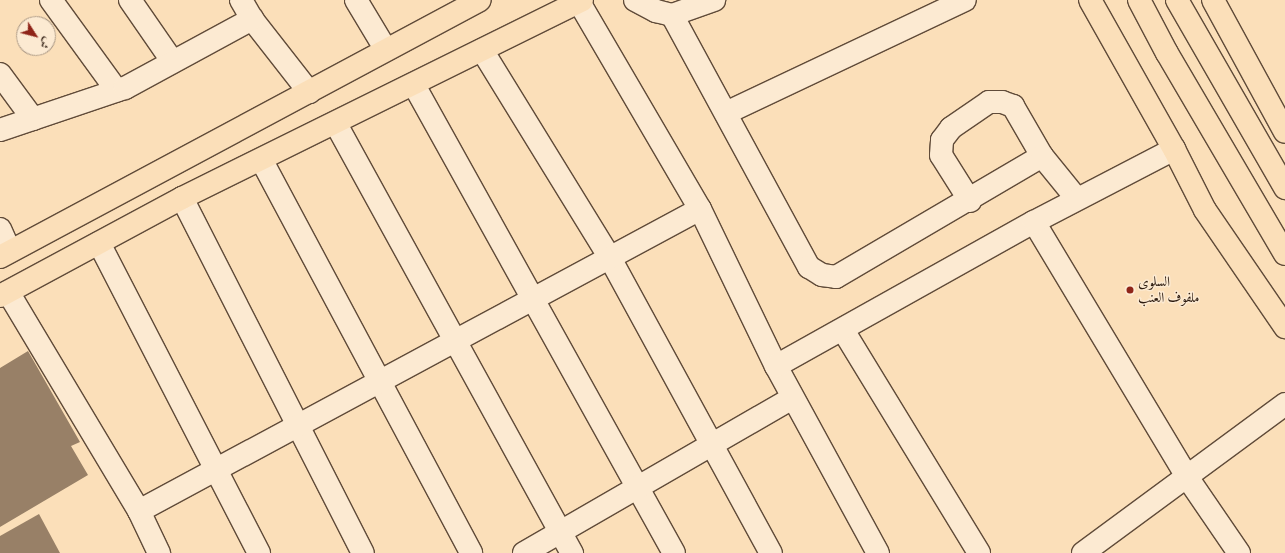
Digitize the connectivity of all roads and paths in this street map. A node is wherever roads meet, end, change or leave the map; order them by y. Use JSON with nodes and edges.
{"nodes":[{"id":1,"x":51,"y":0,"type":"edge"},
{"id":2,"x":130,"y":0,"type":"edge"},
{"id":3,"x":241,"y":0,"type":"edge"},
{"id":4,"x":356,"y":0,"type":"edge"},
{"id":5,"x":635,"y":0,"type":"edge"},
{"id":6,"x":714,"y":0,"type":"edge"},
{"id":7,"x":965,"y":0,"type":"edge"},
{"id":8,"x":1090,"y":0,"type":"edge"},
{"id":9,"x":1139,"y":0,"type":"edge"},
{"id":10,"x":1177,"y":0,"type":"edge"},
{"id":11,"x":1213,"y":0,"type":"edge"},
{"id":12,"x":474,"y":1,"type":"edge"},
{"id":13,"x":581,"y":1,"type":"edge"},
{"id":14,"x":672,"y":15,"type":"junction"},
{"id":15,"x":252,"y":19,"type":"junction"},
{"id":16,"x":386,"y":50,"type":"junction"},
{"id":17,"x":482,"y":50,"type":"junction"},
{"id":18,"x":173,"y":62,"type":"junction"},
{"id":19,"x":0,"y":74,"type":"edge"},
{"id":20,"x":414,"y":85,"type":"junction"},
{"id":21,"x":117,"y":91,"type":"junction"},
{"id":22,"x":309,"y":92,"type":"junction"},
{"id":23,"x":726,"y":113,"type":"junction"},
{"id":24,"x":33,"y":119,"type":"junction"},
{"id":25,"x":336,"y":124,"type":"junction"},
{"id":26,"x":0,"y":130,"type":"edge"},
{"id":27,"x":1285,"y":132,"type":"edge"},
{"id":28,"x":1174,"y":149,"type":"junction"},
{"id":29,"x":1042,"y":156,"type":"junction"},
{"id":30,"x":262,"y":161,"type":"junction"},
{"id":31,"x":1285,"y":188,"type":"edge"},
{"id":32,"x":182,"y":198,"type":"junction"},
{"id":33,"x":1077,"y":199,"type":"junction"},
{"id":34,"x":970,"y":201,"type":"junction"},
{"id":35,"x":700,"y":209,"type":"junction"},
{"id":36,"x":1034,"y":222,"type":"junction"},
{"id":37,"x":0,"y":229,"type":"edge"},
{"id":38,"x":99,"y":243,"type":"junction"},
{"id":39,"x":5,"y":254,"type":"edge"},
{"id":40,"x":1285,"y":254,"type":"edge"},
{"id":41,"x":610,"y":258,"type":"junction"},
{"id":42,"x":4,"y":294,"type":"edge"},
{"id":43,"x":534,"y":299,"type":"junction"},
{"id":44,"x":1285,"y":327,"type":"edge"},
{"id":45,"x":843,"y":330,"type":"junction"},
{"id":46,"x":457,"y":341,"type":"junction"},
{"id":47,"x":776,"y":366,"type":"junction"},
{"id":48,"x":382,"y":382,"type":"junction"},
{"id":49,"x":794,"y":398,"type":"junction"},
{"id":50,"x":1285,"y":404,"type":"edge"},
{"id":51,"x":300,"y":426,"type":"junction"},
{"id":52,"x":712,"y":445,"type":"junction"},
{"id":53,"x":217,"y":470,"type":"junction"},
{"id":54,"x":1187,"y":477,"type":"junction"},
{"id":55,"x":638,"y":487,"type":"junction"},
{"id":56,"x":139,"y":511,"type":"junction"},
{"id":57,"x":560,"y":532,"type":"junction"},
{"id":58,"x":159,"y":553,"type":"edge"},
{"id":59,"x":259,"y":553,"type":"edge"},
{"id":60,"x":363,"y":553,"type":"edge"},
{"id":61,"x":471,"y":553,"type":"edge"},
{"id":62,"x":524,"y":553,"type":"edge"},
{"id":63,"x":572,"y":553,"type":"edge"},
{"id":64,"x":674,"y":553,"type":"edge"},
{"id":65,"x":770,"y":553,"type":"edge"},
{"id":66,"x":878,"y":553,"type":"edge"},
{"id":67,"x":979,"y":553,"type":"edge"},
{"id":68,"x":1083,"y":553,"type":"edge"},
{"id":69,"x":1239,"y":553,"type":"edge"}],
"edges":[{"from":1,"to":21,"type":"street"},
{"from":2,"to":18,"type":"street"},
{"from":3,"to":15,"type":"street"},
{"from":4,"to":16,"type":"street"},
{"from":5,"to":14,"type":"street"},
{"from":6,"to":14,"type":"street"},
{"from":7,"to":23,"type":"street"},
{"from":8,"to":28,"type":"main road"},
{"from":9,"to":40,"type":"main road"},
{"from":10,"to":31,"type":"main road"},
{"from":11,"to":27,"type":"main road"},
{"from":12,"to":16,"type":"main road"},
{"from":13,"to":17,"type":"main road"},
{"from":13,"to":35,"type":"street"},
{"from":14,"to":23,"type":"street"},
{"from":15,"to":18,"type":"street"},
{"from":15,"to":22,"type":"street"},
{"from":16,"to":22,"type":"main road"},
{"from":17,"to":20,"type":"main road"},
{"from":17,"to":41,"type":"street"},
{"from":18,"to":21,"type":"street"},
{"from":19,"to":24,"type":"street"},
{"from":20,"to":25,"type":"main road"},
{"from":20,"to":43,"type":"street"},
{"from":21,"to":24,"type":"street"},
{"from":22,"to":39,"type":"main road"},
{"from":23,"to":34,"type":"street"},
{"from":24,"to":26,"type":"street"},
{"from":25,"to":30,"type":"main road"},
{"from":25,"to":46,"type":"street"},
{"from":28,"to":33,"type":"street"},
{"from":28,"to":44,"type":"main road"},
{"from":29,"to":33,"type":"street"},
{"from":29,"to":34,"type":"street"},
{"from":29,"to":34,"type":"street"},
{"from":30,"to":32,"type":"main road"},
{"from":30,"to":48,"type":"street"},
{"from":32,"to":38,"type":"main road"},
{"from":32,"to":51,"type":"street"},
{"from":33,"to":36,"type":"street"},
{"from":35,"to":41,"type":"street"},
{"from":35,"to":47,"type":"street"},
{"from":36,"to":45,"type":"street"},
{"from":36,"to":54,"type":"street"},
{"from":37,"to":39,"type":"street"},
{"from":38,"to":42,"type":"main road"},
{"from":38,"to":53,"type":"street"},
{"from":41,"to":43,"type":"street"},
{"from":41,"to":52,"type":"street"},
{"from":42,"to":56,"type":"street"},
{"from":43,"to":46,"type":"street"},
{"from":43,"to":55,"type":"street"},
{"from":45,"to":47,"type":"street"},
{"from":45,"to":67,"type":"street"},
{"from":46,"to":48,"type":"street"},
{"from":46,"to":57,"type":"street"},
{"from":47,"to":49,"type":"street"},
{"from":48,"to":51,"type":"street"},
{"from":48,"to":61,"type":"street"},
{"from":49,"to":52,"type":"street"},
{"from":49,"to":66,"type":"street"},
{"from":50,"to":54,"type":"street"},
{"from":51,"to":53,"type":"street"},
{"from":51,"to":60,"type":"street"},
{"from":52,"to":55,"type":"street"},
{"from":52,"to":65,"type":"street"},
{"from":53,"to":56,"type":"street"},
{"from":53,"to":59,"type":"street"},
{"from":54,"to":68,"type":"street"},
{"from":54,"to":69,"type":"street"},
{"from":55,"to":57,"type":"street"},
{"from":55,"to":64,"type":"street"},
{"from":56,"to":58,"type":"street"},
{"from":57,"to":62,"type":"street"},
{"from":57,"to":63,"type":"street"}]}
